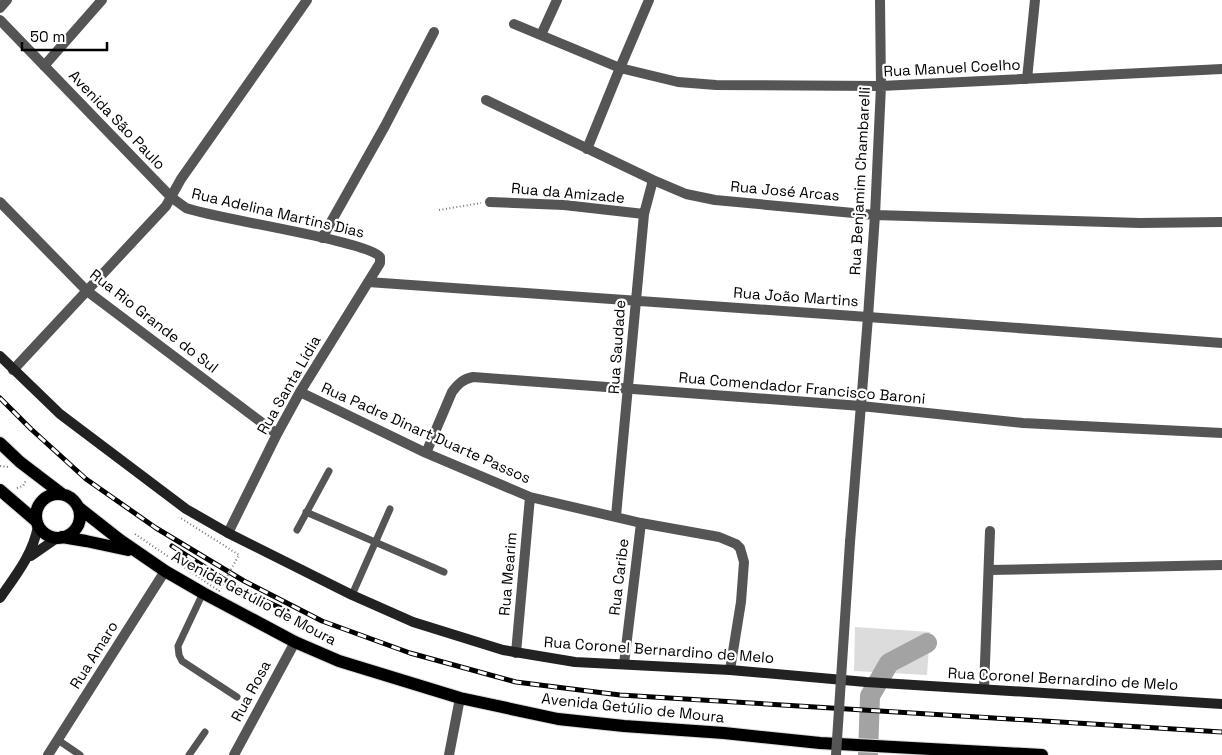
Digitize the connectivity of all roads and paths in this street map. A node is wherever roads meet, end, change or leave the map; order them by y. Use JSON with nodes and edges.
{"nodes":[{"id":1,"x":7,"y":0,"type":"edge"},
{"id":2,"x":102,"y":0,"type":"edge"},
{"id":3,"x":307,"y":0,"type":"edge"},
{"id":4,"x":557,"y":0,"type":"edge"},
{"id":5,"x":649,"y":0,"type":"edge"},
{"id":6,"x":880,"y":0,"type":"edge"},
{"id":7,"x":1035,"y":0,"type":"edge"},
{"id":8,"x":0,"y":8,"type":"edge"},
{"id":9,"x":0,"y":20,"type":"edge"},
{"id":10,"x":514,"y":24,"type":"dead end"},
{"id":11,"x":434,"y":32,"type":"dead end"},
{"id":12,"x":542,"y":36,"type":"junction"},
{"id":13,"x":44,"y":66,"type":"junction"},
{"id":14,"x":620,"y":68,"type":"junction"},
{"id":15,"x":1222,"y":69,"type":"edge"},
{"id":16,"x":1027,"y":79,"type":"junction"},
{"id":17,"x":881,"y":86,"type":"junction"},
{"id":18,"x":486,"y":100,"type":"dead end"},
{"id":19,"x":587,"y":149,"type":"junction"},
{"id":20,"x":652,"y":180,"type":"junction"},
{"id":21,"x":171,"y":197,"type":"junction"},
{"id":22,"x":0,"y":202,"type":"edge"},
{"id":23,"x":490,"y":202,"type":"joint"},
{"id":24,"x":439,"y":210,"type":"dead end"},
{"id":25,"x":644,"y":214,"type":"junction"},
{"id":26,"x":875,"y":215,"type":"junction"},
{"id":27,"x":1222,"y":222,"type":"edge"},
{"id":28,"x":322,"y":238,"type":"junction"},
{"id":29,"x":379,"y":256,"type":"joint"},
{"id":30,"x":368,"y":282,"type":"junction"},
{"id":31,"x":87,"y":291,"type":"junction"},
{"id":32,"x":635,"y":301,"type":"junction"},
{"id":33,"x":868,"y":317,"type":"junction"},
{"id":34,"x":1222,"y":343,"type":"edge"},
{"id":35,"x":0,"y":356,"type":"edge"},
{"id":36,"x":14,"y":370,"type":"junction"},
{"id":37,"x":629,"y":389,"type":"junction"},
{"id":38,"x":300,"y":392,"type":"junction"},
{"id":39,"x":861,"y":406,"type":"junction"},
{"id":40,"x":277,"y":434,"type":"junction"},
{"id":41,"x":1222,"y":434,"type":"edge"},
{"id":42,"x":0,"y":443,"type":"edge"},
{"id":43,"x":426,"y":453,"type":"junction"},
{"id":44,"x":0,"y":466,"type":"edge"},
{"id":45,"x":8,"y":467,"type":"dead end"},
{"id":46,"x":329,"y":470,"type":"dead end"},
{"id":47,"x":24,"y":474,"type":"dead end"},
{"id":48,"x":5,"y":489,"type":"edge"},
{"id":49,"x":62,"y":494,"type":"junction"},
{"id":50,"x":530,"y":497,"type":"junction"},
{"id":51,"x":78,"y":507,"type":"junction"},
{"id":52,"x":390,"y":509,"type":"dead end"},
{"id":53,"x":306,"y":512,"type":"junction"},
{"id":54,"x":616,"y":516,"type":"junction"},
{"id":55,"x":179,"y":518,"type":"dead end"},
{"id":56,"x":37,"y":523,"type":"junction"},
{"id":57,"x":641,"y":523,"type":"junction"},
{"id":58,"x":297,"y":530,"type":"dead end"},
{"id":59,"x":990,"y":531,"type":"dead end"},
{"id":60,"x":228,"y":533,"type":"junction"},
{"id":61,"x":135,"y":534,"type":"dead end"},
{"id":62,"x":59,"y":538,"type":"junction"},
{"id":63,"x":375,"y":542,"type":"junction"},
{"id":64,"x":135,"y":551,"type":"junction"},
{"id":65,"x":28,"y":558,"type":"junction"},
{"id":66,"x":1222,"y":565,"type":"edge"},
{"id":67,"x":989,"y":570,"type":"junction"},
{"id":68,"x":165,"y":571,"type":"junction"},
{"id":69,"x":444,"y":572,"type":"dead end"},
{"id":70,"x":203,"y":593,"type":"junction"},
{"id":71,"x":352,"y":595,"type":"junction"},
{"id":72,"x":0,"y":598,"type":"edge"},
{"id":73,"x":295,"y":642,"type":"junction"},
{"id":74,"x":516,"y":653,"type":"junction"},
{"id":75,"x":624,"y":664,"type":"junction"},
{"id":76,"x":730,"y":670,"type":"junction"},
{"id":77,"x":984,"y":689,"type":"junction"},
{"id":78,"x":236,"y":697,"type":"dead end"},
{"id":79,"x":460,"y":698,"type":"junction"},
{"id":80,"x":1222,"y":704,"type":"edge"},
{"id":81,"x":205,"y":732,"type":"dead end"},
{"id":82,"x":58,"y":740,"type":"junction"},
{"id":83,"x":992,"y":753,"type":"edge"},
{"id":84,"x":48,"y":755,"type":"edge"},
{"id":85,"x":80,"y":755,"type":"edge"},
{"id":86,"x":189,"y":755,"type":"edge"},
{"id":87,"x":234,"y":755,"type":"edge"},
{"id":88,"x":449,"y":755,"type":"edge"},
{"id":89,"x":836,"y":755,"type":"edge"},
{"id":90,"x":1042,"y":755,"type":"edge"}],
"edges":[{"from":1,"to":8,"type":"street"},
{"from":2,"to":13,"type":"street"},
{"from":3,"to":21,"type":"street"},
{"from":4,"to":12,"type":"street"},
{"from":5,"to":14,"type":"street"},
{"from":6,"to":17,"type":"street","name":"Rua Benjamim Chambarelli"},
{"from":7,"to":16,"type":"street"},
{"from":9,"to":13,"type":"street","name":"Avenida São Paulo"},
{"from":10,"to":12,"type":"street","name":"Rua Manuel Coelho"},
{"from":11,"to":28,"type":"street"},
{"from":12,"to":14,"type":"street","name":"Rua Manuel Coelho"},
{"from":13,"to":21,"type":"street","name":"Avenida São Paulo"},
{"from":14,"to":17,"type":"street","name":"Rua Manuel Coelho"},
{"from":14,"to":19,"type":"street"},
{"from":15,"to":16,"type":"street","name":"Rua Manuel Coelho"},
{"from":16,"to":17,"type":"street","name":"Rua Manuel Coelho"},
{"from":17,"to":26,"type":"street","name":"Rua Benjamim Chambarelli"},
{"from":18,"to":19,"type":"street","name":"Rua José Arcas"},
{"from":19,"to":20,"type":"street","name":"Rua José Arcas"},
{"from":20,"to":25,"type":"street","name":"Rua Saudade"},
{"from":20,"to":26,"type":"street","name":"Rua José Arcas"},
{"from":21,"to":28,"type":"street","name":"Rua Adelina Martins Dias"},
{"from":21,"to":31,"type":"street"},
{"from":22,"to":31,"type":"street","name":"Rua Rio Grande do Sul"},
{"from":23,"to":24,"type":"path"},
{"from":23,"to":25,"type":"street","name":"Rua da Amizade"},
{"from":25,"to":32,"type":"street","name":"Rua Saudade"},
{"from":26,"to":27,"type":"street","name":"Rua José Arcas"},
{"from":26,"to":33,"type":"street","name":"Rua Benjamim Chambarelli"},
{"from":28,"to":29,"type":"street","name":"Rua Adelina Martins Dias"},
{"from":29,"to":30,"type":"street","name":"Rua Santa Lídia"},
{"from":30,"to":32,"type":"street","name":"Rua João Martins"},
{"from":30,"to":38,"type":"street","name":"Rua Santa Lídia"},
{"from":31,"to":36,"type":"street"},
{"from":31,"to":40,"type":"street","name":"Rua Rio Grande do Sul"},
{"from":32,"to":33,"type":"street","name":"Rua João Martins"},
{"from":32,"to":37,"type":"street","name":"Rua Saudade"},
{"from":33,"to":34,"type":"street","name":"Rua João Martins"},
{"from":33,"to":39,"type":"street","name":"Rua Benjamim Chambarelli"},
{"from":35,"to":36,"type":"main road","name":"Rua Coronel Bernardino de Melo"},
{"from":36,"to":60,"type":"main road","name":"Rua Coronel Bernardino de Melo"},
{"from":37,"to":39,"type":"street","name":"Rua Comendador Francisco Baroni"},
{"from":37,"to":43,"type":"street","name":"Rua Comendador Francisco Baroni"},
{"from":37,"to":54,"type":"street","name":"Rua Saudade"},
{"from":38,"to":40,"type":"street","name":"Rua Santa Lídia"},
{"from":38,"to":43,"type":"street","name":"Rua Padre Dinart Duarte Passos"},
{"from":39,"to":41,"type":"street","name":"Rua Comendador Francisco Baroni"},
{"from":39,"to":89,"type":"street","name":"Rua Benjamim Chambarelli","bridge":true},
{"from":40,"to":60,"type":"street","name":"Rua Santa Lídia"},
{"from":42,"to":49,"type":"main road"},
{"from":43,"to":50,"type":"street","name":"Rua Padre Dinart Duarte Passos"},
{"from":44,"to":45,"type":"path"},
{"from":46,"to":53,"type":"lane"},
{"from":47,"to":48,"type":"path"},
{"from":48,"to":56,"type":"main road"},
{"from":49,"to":51,"type":"main road"},
{"from":49,"to":56,"type":"main road"},
{"from":50,"to":54,"type":"street","name":"Rua Padre Dinart Duarte Passos"},
{"from":50,"to":74,"type":"street","name":"Rua Mearim"},
{"from":51,"to":62,"type":"main road"},
{"from":51,"to":64,"type":"main road","name":"Avenida Getúlio de Moura"},
{"from":52,"to":63,"type":"lane"},
{"from":53,"to":58,"type":"lane"},
{"from":53,"to":63,"type":"lane"},
{"from":54,"to":57,"type":"street","name":"Rua Padre Dinart Duarte Passos"},
{"from":55,"to":61,"type":"path","bridge":true},
{"from":56,"to":62,"type":"main road"},
{"from":56,"to":65,"type":"main road"},
{"from":57,"to":75,"type":"street","name":"Rua Caribe"},
{"from":57,"to":76,"type":"street","name":"Rua Padre Dinart Duarte Passos"},
{"from":59,"to":67,"type":"street"},
{"from":60,"to":71,"type":"main road","name":"Rua Coronel Bernardino de Melo"},
{"from":62,"to":64,"type":"main road","name":"Avenida Getúlio de Moura"},
{"from":62,"to":65,"type":"main road"},
{"from":63,"to":69,"type":"lane"},
{"from":63,"to":71,"type":"lane"},
{"from":64,"to":68,"type":"main road","name":"Avenida Getúlio de Moura"},
{"from":65,"to":72,"type":"main road"},
{"from":66,"to":67,"type":"street"},
{"from":67,"to":77,"type":"street"},
{"from":68,"to":70,"type":"main road","name":"Avenida Getúlio de Moura"},
{"from":68,"to":82,"type":"street","name":"Rua Amaro"},
{"from":70,"to":73,"type":"main road","name":"Avenida Getúlio de Moura"},
{"from":70,"to":78,"type":"lane"},
{"from":71,"to":74,"type":"main road","name":"Rua Coronel Bernardino de Melo"},
{"from":73,"to":79,"type":"main road","name":"Avenida Getúlio de Moura"},
{"from":73,"to":87,"type":"street","name":"Rua Rosa"},
{"from":74,"to":75,"type":"main road","name":"Rua Coronel Bernardino de Melo"},
{"from":75,"to":76,"type":"main road","name":"Rua Coronel Bernardino de Melo"},
{"from":76,"to":77,"type":"main road","name":"Rua Coronel Bernardino de Melo"},
{"from":77,"to":80,"type":"main road","name":"Rua Coronel Bernardino de Melo"},
{"from":79,"to":83,"type":"main road","name":"Avenida Getúlio de Moura"},
{"from":79,"to":88,"type":"street"},
{"from":81,"to":86,"type":"lane"},
{"from":82,"to":84,"type":"street","name":"Rua Amaro"},
{"from":82,"to":85,"type":"lane"},
{"from":83,"to":90,"type":"main road","name":"Avenida Getúlio de Moura"}]}
